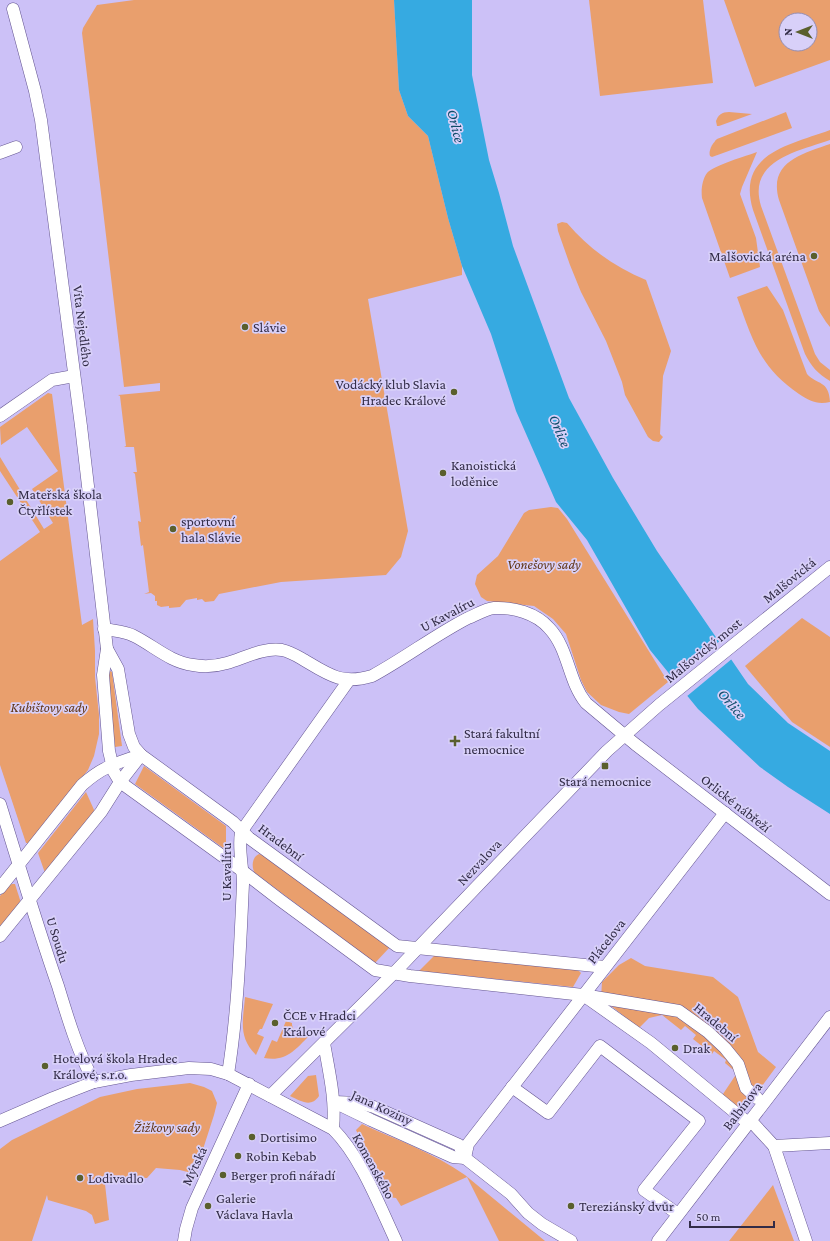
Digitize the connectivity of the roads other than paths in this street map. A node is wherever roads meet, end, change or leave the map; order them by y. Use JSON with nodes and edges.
{"nodes":[{"id":1,"x":13,"y":9,"type":"dead end"},
{"id":2,"x":16,"y":147,"type":"dead end"},
{"id":3,"x":0,"y":153,"type":"edge"},
{"id":4,"x":74,"y":376,"type":"junction"},
{"id":5,"x":0,"y":416,"type":"edge"},
{"id":6,"x":830,"y":566,"type":"edge"},
{"id":7,"x":766,"y":618,"type":"joint"},
{"id":8,"x":104,"y":629,"type":"junction"},
{"id":9,"x":107,"y":649,"type":"junction"},
{"id":10,"x":349,"y":680,"type":"junction"},
{"id":11,"x":659,"y":705,"type":"joint"},
{"id":12,"x":625,"y":735,"type":"junction"},
{"id":13,"x":141,"y":755,"type":"junction"},
{"id":14,"x":112,"y":764,"type":"junction"},
{"id":15,"x":120,"y":782,"type":"junction"},
{"id":16,"x":0,"y":804,"type":"edge"},
{"id":17,"x":725,"y":813,"type":"junction"},
{"id":18,"x":242,"y":831,"type":"junction"},
{"id":19,"x":20,"y":865,"type":"junction"},
{"id":20,"x":242,"y":871,"type":"junction"},
{"id":21,"x":0,"y":888,"type":"edge"},
{"id":22,"x":830,"y":894,"type":"edge"},
{"id":23,"x":31,"y":898,"type":"junction"},
{"id":24,"x":0,"y":936,"type":"edge"},
{"id":25,"x":418,"y":948,"type":"junction"},
{"id":26,"x":605,"y":967,"type":"junction"},
{"id":27,"x":394,"y":973,"type":"junction"},
{"id":28,"x":583,"y":995,"type":"junction"},
{"id":29,"x":830,"y":1017,"type":"edge"},
{"id":30,"x":324,"y":1043,"type":"junction"},
{"id":31,"x":228,"y":1074,"type":"junction"},
{"id":32,"x":94,"y":1082,"type":"junction"},
{"id":33,"x":249,"y":1084,"type":"junction"},
{"id":34,"x":512,"y":1087,"type":"junction"},
{"id":35,"x":270,"y":1096,"type":"junction"},
{"id":36,"x":757,"y":1098,"type":"dead end"},
{"id":37,"x":334,"y":1102,"type":"junction"},
{"id":38,"x":0,"y":1121,"type":"edge"},
{"id":39,"x":749,"y":1122,"type":"junction"},
{"id":40,"x":333,"y":1129,"type":"junction"},
{"id":41,"x":830,"y":1143,"type":"edge"},
{"id":42,"x":774,"y":1146,"type":"junction"},
{"id":43,"x":466,"y":1158,"type":"junction"},
{"id":44,"x":678,"y":1214,"type":"junction"},
{"id":45,"x":184,"y":1241,"type":"edge"},
{"id":46,"x":396,"y":1241,"type":"edge"},
{"id":47,"x":571,"y":1241,"type":"edge"},
{"id":48,"x":658,"y":1241,"type":"edge"},
{"id":49,"x":806,"y":1241,"type":"edge"}],
"edges":[{"from":1,"to":4,"type":"street","name":"Víta Nejedlého"},
{"from":2,"to":3,"type":"street"},
{"from":4,"to":5,"type":"street"},
{"from":4,"to":8,"type":"street","name":"Víta Nejedlého"},
{"from":6,"to":7,"type":"street","name":"Malšovická"},
{"from":7,"to":11,"type":"street","name":"Malšovický most"},
{"from":8,"to":9,"type":"street","name":"Víta Nejedlého"},
{"from":8,"to":10,"type":"street","name":"U Kavalíru"},
{"from":9,"to":13,"type":"street","name":"Víta Nejedlého"},
{"from":9,"to":14,"type":"street","name":"Víta Nejedlého"},
{"from":10,"to":12,"type":"street","name":"U Kavalíru"},
{"from":10,"to":18,"type":"street","name":"U Kavalíru"},
{"from":11,"to":12,"type":"street","name":"Nezvalova"},
{"from":12,"to":17,"type":"street","name":"Orlické nábřeží"},
{"from":12,"to":25,"type":"street","name":"Nezvalova"},
{"from":13,"to":14,"type":"street"},
{"from":13,"to":15,"type":"street"},
{"from":13,"to":18,"type":"street","name":"Hradební"},
{"from":14,"to":15,"type":"street","name":"Víta Nejedlého"},
{"from":14,"to":19,"type":"street"},
{"from":15,"to":20,"type":"street","name":"Hradební"},
{"from":15,"to":23,"type":"street"},
{"from":16,"to":19,"type":"street","name":"U Soudu"},
{"from":17,"to":22,"type":"street","name":"Orlické nábřeží"},
{"from":17,"to":26,"type":"street","name":"Plácelova"},
{"from":18,"to":20,"type":"street","name":"U Kavalíru"},
{"from":18,"to":25,"type":"street","name":"Hradební"},
{"from":19,"to":21,"type":"street"},
{"from":19,"to":23,"type":"street","name":"U Soudu"},
{"from":20,"to":27,"type":"street","name":"Hradební"},
{"from":20,"to":31,"type":"street","name":"U Kavalíru"},
{"from":23,"to":24,"type":"street"},
{"from":23,"to":32,"type":"street","name":"U Soudu"},
{"from":25,"to":26,"type":"street","name":"Hradební"},
{"from":25,"to":27,"type":"street","name":"Nezvalova"},
{"from":26,"to":28,"type":"street","name":"Plácelova"},
{"from":27,"to":28,"type":"street","name":"Hradební"},
{"from":27,"to":30,"type":"street","name":"Nezvalova"},
{"from":28,"to":34,"type":"street","name":"Plácelova"},
{"from":28,"to":36,"type":"street","name":"Hradební"},
{"from":28,"to":39,"type":"street","name":"Hradební"},
{"from":29,"to":39,"type":"street","name":"Balbínova"},
{"from":30,"to":35,"type":"street","name":"Nezvalova"},
{"from":30,"to":37,"type":"street"},
{"from":31,"to":32,"type":"street","name":"Komenského"},
{"from":31,"to":33,"type":"street","name":"Komenského"},
{"from":32,"to":38,"type":"street","name":"Komenského"},
{"from":33,"to":35,"type":"street","name":"Komenského"},
{"from":33,"to":45,"type":"street","name":"Mýtská"},
{"from":34,"to":43,"type":"street","name":"Plácelova"},
{"from":34,"to":44,"type":"street","name":"Balbínova"},
{"from":35,"to":40,"type":"street","name":"Komenského"},
{"from":37,"to":40,"type":"street"},
{"from":37,"to":43,"type":"street","name":"Jana Koziny"},
{"from":39,"to":42,"type":"street","name":"Hradební"},
{"from":39,"to":44,"type":"street","name":"Balbínova"},
{"from":40,"to":46,"type":"street","name":"Komenského"},
{"from":41,"to":42,"type":"street"},
{"from":42,"to":49,"type":"street","name":"Hradební"},
{"from":43,"to":47,"type":"street","name":"Jana Koziny"},
{"from":44,"to":48,"type":"street","name":"Balbínova"}]}
